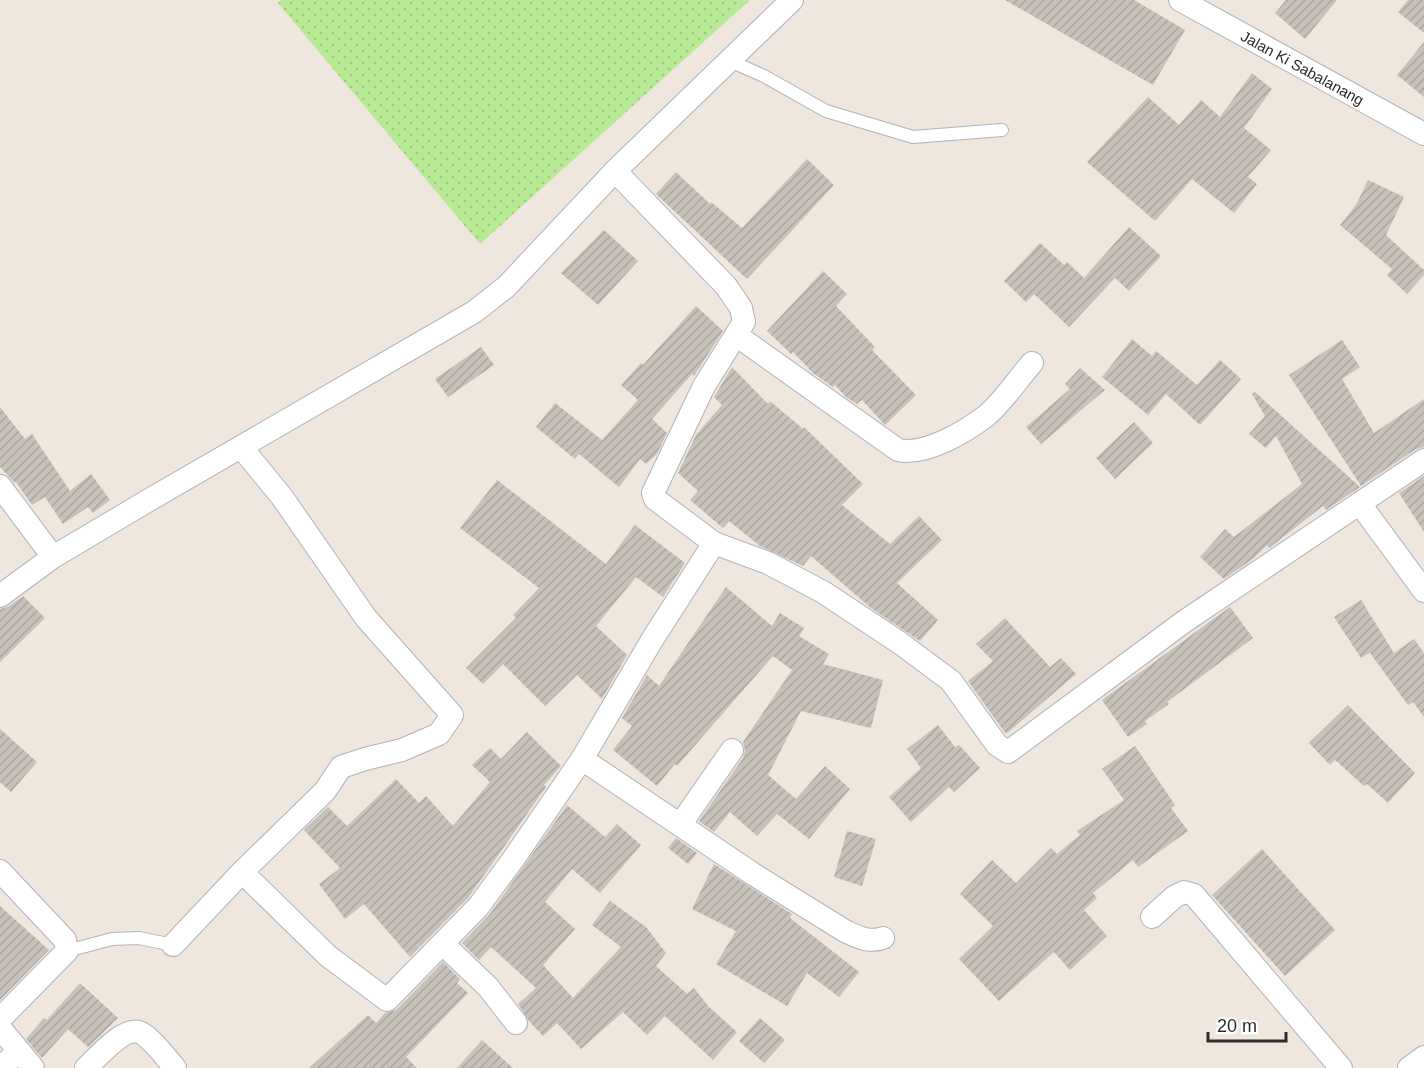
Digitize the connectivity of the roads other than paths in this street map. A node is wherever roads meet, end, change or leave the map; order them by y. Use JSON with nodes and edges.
{"nodes":[{"id":1,"x":792,"y":0,"type":"edge"},
{"id":2,"x":1180,"y":0,"type":"edge"},
{"id":3,"x":730,"y":61,"type":"junction"},
{"id":4,"x":1002,"y":130,"type":"dead end"},
{"id":5,"x":1424,"y":134,"type":"edge"},
{"id":6,"x":615,"y":171,"type":"junction"},
{"id":7,"x":735,"y":335,"type":"junction"},
{"id":8,"x":1032,"y":363,"type":"dead end"},
{"id":9,"x":241,"y":447,"type":"junction"},
{"id":10,"x":1424,"y":460,"type":"edge"},
{"id":11,"x":0,"y":486,"type":"edge"},
{"id":12,"x":1360,"y":504,"type":"junction"},
{"id":13,"x":714,"y":543,"type":"junction"},
{"id":14,"x":53,"y":557,"type":"junction"},
{"id":15,"x":1424,"y":591,"type":"edge"},
{"id":16,"x":0,"y":596,"type":"edge"},
{"id":17,"x":732,"y":750,"type":"dead end"},
{"id":18,"x":582,"y":759,"type":"junction"},
{"id":19,"x":680,"y":825,"type":"junction"},
{"id":20,"x":0,"y":871,"type":"edge"},
{"id":21,"x":242,"y":872,"type":"junction"},
{"id":22,"x":1152,"y":917,"type":"dead end"},
{"id":23,"x":883,"y":938,"type":"dead end"},
{"id":24,"x":443,"y":944,"type":"junction"},
{"id":25,"x":173,"y":945,"type":"joint"},
{"id":26,"x":67,"y":951,"type":"junction"},
{"id":27,"x":0,"y":1018,"type":"edge"},
{"id":28,"x":516,"y":1023,"type":"dead end"},
{"id":29,"x":0,"y":1028,"type":"edge"},
{"id":30,"x":1424,"y":1057,"type":"edge"},
{"id":31,"x":26,"y":1060,"type":"edge"},
{"id":32,"x":0,"y":1068,"type":"edge"},
{"id":33,"x":86,"y":1068,"type":"edge"},
{"id":34,"x":175,"y":1068,"type":"edge"},
{"id":35,"x":1341,"y":1068,"type":"edge"},
{"id":36,"x":1409,"y":1068,"type":"edge"}],
"edges":[{"from":1,"to":3,"type":"street"},
{"from":2,"to":5,"type":"street","name":"Jalan Ki Sabalanang"},
{"from":3,"to":4,"type":"lane"},
{"from":3,"to":6,"type":"street"},
{"from":6,"to":7,"type":"street"},
{"from":6,"to":9,"type":"street"},
{"from":7,"to":8,"type":"street"},
{"from":7,"to":13,"type":"street"},
{"from":9,"to":14,"type":"street"},
{"from":9,"to":21,"type":"street"},
{"from":10,"to":12,"type":"street"},
{"from":11,"to":14,"type":"street"},
{"from":12,"to":13,"type":"street"},
{"from":12,"to":15,"type":"street"},
{"from":13,"to":18,"type":"street"},
{"from":14,"to":16,"type":"street"},
{"from":17,"to":19,"type":"street"},
{"from":18,"to":19,"type":"street"},
{"from":18,"to":24,"type":"street"},
{"from":19,"to":23,"type":"street"},
{"from":20,"to":26,"type":"street"},
{"from":21,"to":24,"type":"street"},
{"from":21,"to":25,"type":"street"},
{"from":22,"to":35,"type":"street"},
{"from":24,"to":28,"type":"street"},
{"from":25,"to":26,"type":"lane"},
{"from":26,"to":27,"type":"street"},
{"from":29,"to":31,"type":"street"},
{"from":30,"to":36,"type":"street"},
{"from":31,"to":32,"type":"street"},
{"from":33,"to":34,"type":"street"}]}
